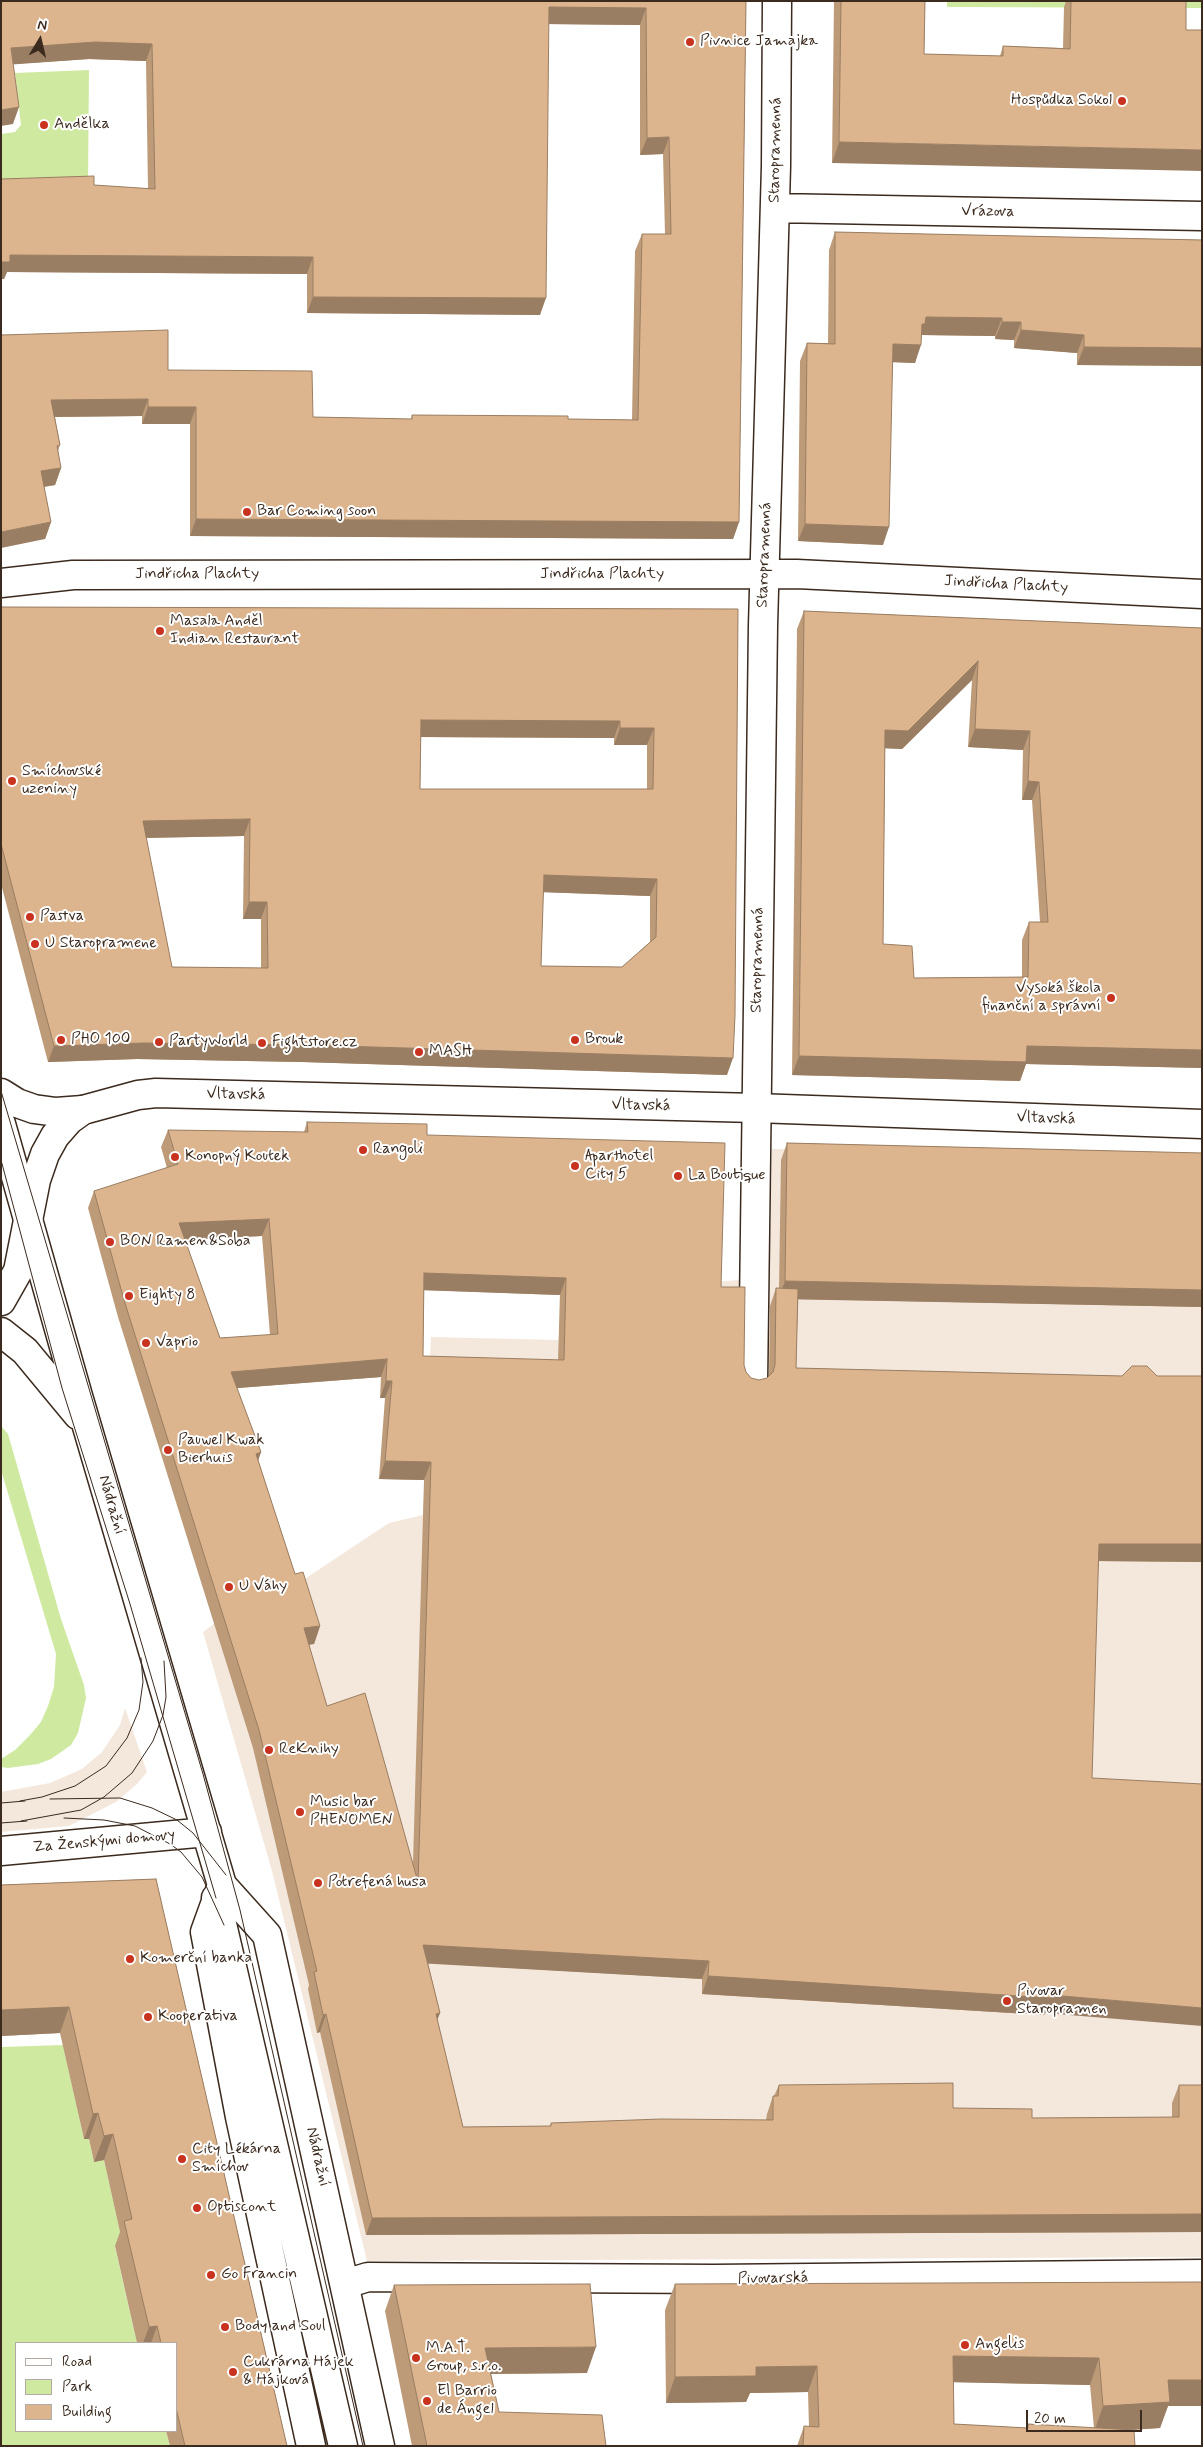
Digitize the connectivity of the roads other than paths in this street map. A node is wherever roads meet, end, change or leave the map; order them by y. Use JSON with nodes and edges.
{"nodes":[{"id":1,"x":777,"y":1,"type":"edge"},
{"id":2,"x":775,"y":208,"type":"junction"},
{"id":3,"x":1202,"y":216,"type":"edge"},
{"id":4,"x":764,"y":575,"type":"junction"},
{"id":5,"x":1,"y":583,"type":"edge"},
{"id":6,"x":1202,"y":594,"type":"edge"},
{"id":7,"x":1,"y":1093,"type":"edge"},
{"id":8,"x":756,"y":1108,"type":"junction"},
{"id":9,"x":83,"y":1110,"type":"junction"},
{"id":10,"x":1,"y":1124,"type":"edge"},
{"id":11,"x":1202,"y":1124,"type":"edge"},
{"id":12,"x":28,"y":1219,"type":"junction"},
{"id":13,"x":1,"y":1301,"type":"edge"},
{"id":14,"x":1,"y":1332,"type":"edge"},
{"id":15,"x":752,"y":1382,"type":"edge"},
{"id":16,"x":88,"y":1428,"type":"junction"},
{"id":17,"x":207,"y":1832,"type":"junction"},
{"id":18,"x":1,"y":1851,"type":"edge"},
{"id":19,"x":219,"y":1891,"type":"junction"},
{"id":20,"x":1202,"y":2274,"type":"edge"},
{"id":21,"x":345,"y":2284,"type":"junction"},
{"id":22,"x":311,"y":2446,"type":"edge"},
{"id":23,"x":343,"y":2446,"type":"edge"},
{"id":24,"x":380,"y":2446,"type":"edge"}],
"edges":[{"from":1,"to":2,"type":"street","name":"Staropramenná"},
{"from":2,"to":3,"type":"street","name":"Vrázova"},
{"from":2,"to":4,"type":"street","name":"Staropramenná"},
{"from":4,"to":5,"type":"street","name":"Jindřicha Plachty"},
{"from":4,"to":6,"type":"street","name":"Jindřicha Plachty"},
{"from":4,"to":8,"type":"street","name":"Staropramenná"},
{"from":7,"to":9,"type":"street","name":"Vltavská"},
{"from":8,"to":9,"type":"street","name":"Vltavská"},
{"from":8,"to":11,"type":"street","name":"Vltavská"},
{"from":8,"to":15,"type":"street","name":"Staropramenná"},
{"from":9,"to":12,"type":"street","name":"Vltavská"},
{"from":10,"to":12,"type":"street","name":"Nádražní"},
{"from":12,"to":13,"type":"street","name":"Vltavská"},
{"from":12,"to":16,"type":"street","name":"Nádražní"},
{"from":14,"to":16,"type":"street"},
{"from":16,"to":17,"type":"street","name":"Nádražní"},
{"from":17,"to":18,"type":"street","name":"Za Ženskými domovy"},
{"from":17,"to":19,"type":"street","name":"Nádražní"},
{"from":19,"to":21,"type":"street","name":"Nádražní"},
{"from":19,"to":22,"type":"street"},
{"from":19,"to":23,"type":"street"},
{"from":20,"to":21,"type":"street","name":"Pivovarská"},
{"from":21,"to":24,"type":"street","name":"Nádražní"}]}
